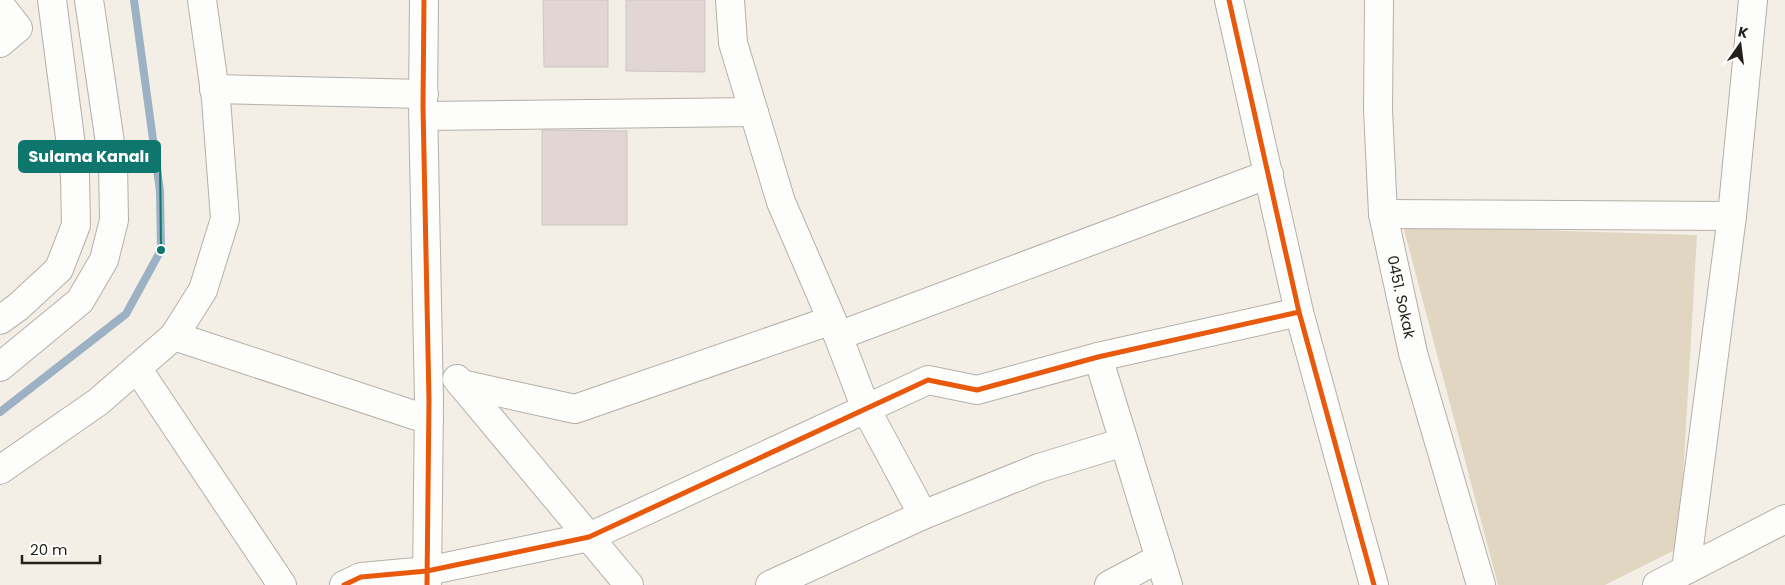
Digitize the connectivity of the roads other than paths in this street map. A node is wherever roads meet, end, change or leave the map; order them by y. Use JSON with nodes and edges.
{"nodes":[{"id":1,"x":52,"y":0,"type":"edge"},
{"id":2,"x":89,"y":0,"type":"edge"},
{"id":3,"x":202,"y":0,"type":"edge"},
{"id":4,"x":424,"y":0,"type":"edge"},
{"id":5,"x":730,"y":0,"type":"edge"},
{"id":6,"x":1229,"y":0,"type":"edge"},
{"id":7,"x":1379,"y":0,"type":"edge"},
{"id":8,"x":1753,"y":0,"type":"edge"},
{"id":9,"x":0,"y":5,"type":"edge"},
{"id":10,"x":0,"y":43,"type":"edge"},
{"id":11,"x":214,"y":89,"type":"junction"},
{"id":12,"x":424,"y":105,"type":"junction"},
{"id":13,"x":754,"y":112,"type":"junction"},
{"id":14,"x":1269,"y":174,"type":"junction"},
{"id":15,"x":1383,"y":214,"type":"junction"},
{"id":16,"x":1732,"y":216,"type":"junction"},
{"id":17,"x":1299,"y":312,"type":"junction"},
{"id":18,"x":0,"y":320,"type":"edge"},
{"id":19,"x":835,"y":328,"type":"junction"},
{"id":20,"x":174,"y":336,"type":"junction"},
{"id":21,"x":428,"y":346,"type":"junction"},
{"id":22,"x":1098,"y":357,"type":"junction"},
{"id":23,"x":0,"y":367,"type":"edge"},
{"id":24,"x":137,"y":368,"type":"junction"},
{"id":25,"x":461,"y":384,"type":"junction"},
{"id":26,"x":866,"y":409,"type":"junction"},
{"id":27,"x":429,"y":420,"type":"junction"},
{"id":28,"x":1124,"y":442,"type":"junction"},
{"id":29,"x":0,"y":470,"type":"edge"},
{"id":30,"x":923,"y":515,"type":"junction"},
{"id":31,"x":1785,"y":519,"type":"edge"},
{"id":32,"x":589,"y":537,"type":"junction"},
{"id":33,"x":1160,"y":558,"type":"junction"},
{"id":34,"x":1686,"y":570,"type":"junction"},
{"id":35,"x":427,"y":578,"type":"edge"},
{"id":36,"x":282,"y":585,"type":"edge"},
{"id":37,"x":344,"y":585,"type":"edge"},
{"id":38,"x":629,"y":585,"type":"edge"},
{"id":39,"x":770,"y":585,"type":"edge"},
{"id":40,"x":1109,"y":585,"type":"edge"},
{"id":41,"x":1168,"y":585,"type":"edge"},
{"id":42,"x":1374,"y":585,"type":"edge"},
{"id":43,"x":1482,"y":585,"type":"edge"},
{"id":44,"x":1657,"y":585,"type":"edge"}],
"edges":[{"from":1,"to":18,"type":"street"},
{"from":2,"to":23,"type":"street"},
{"from":3,"to":11,"type":"street"},
{"from":4,"to":12,"type":"street"},
{"from":5,"to":13,"type":"street"},
{"from":6,"to":14,"type":"street"},
{"from":7,"to":15,"type":"street","name":"0451. Sokak"},
{"from":8,"to":16,"type":"street"},
{"from":9,"to":10,"type":"street"},
{"from":11,"to":12,"type":"street"},
{"from":11,"to":20,"type":"street"},
{"from":12,"to":13,"type":"street"},
{"from":12,"to":21,"type":"street"},
{"from":13,"to":19,"type":"street"},
{"from":14,"to":17,"type":"street"},
{"from":14,"to":19,"type":"street"},
{"from":15,"to":16,"type":"street"},
{"from":15,"to":43,"type":"street","name":"0451. Sokak"},
{"from":16,"to":34,"type":"street"},
{"from":17,"to":22,"type":"street"},
{"from":17,"to":42,"type":"street"},
{"from":19,"to":25,"type":"street"},
{"from":19,"to":26,"type":"street"},
{"from":20,"to":24,"type":"street"},
{"from":20,"to":27,"type":"street"},
{"from":21,"to":25,"type":"street"},
{"from":21,"to":27,"type":"street"},
{"from":22,"to":26,"type":"street"},
{"from":22,"to":28,"type":"street"},
{"from":24,"to":29,"type":"street"},
{"from":24,"to":36,"type":"street"},
{"from":25,"to":32,"type":"street"},
{"from":26,"to":30,"type":"street"},
{"from":26,"to":32,"type":"street"},
{"from":27,"to":35,"type":"street"},
{"from":28,"to":30,"type":"street"},
{"from":28,"to":33,"type":"street"},
{"from":30,"to":39,"type":"street"},
{"from":31,"to":34,"type":"street"},
{"from":32,"to":35,"type":"street"},
{"from":32,"to":38,"type":"street"},
{"from":33,"to":40,"type":"street"},
{"from":33,"to":41,"type":"street"},
{"from":34,"to":44,"type":"street"},
{"from":35,"to":37,"type":"street"}]}
